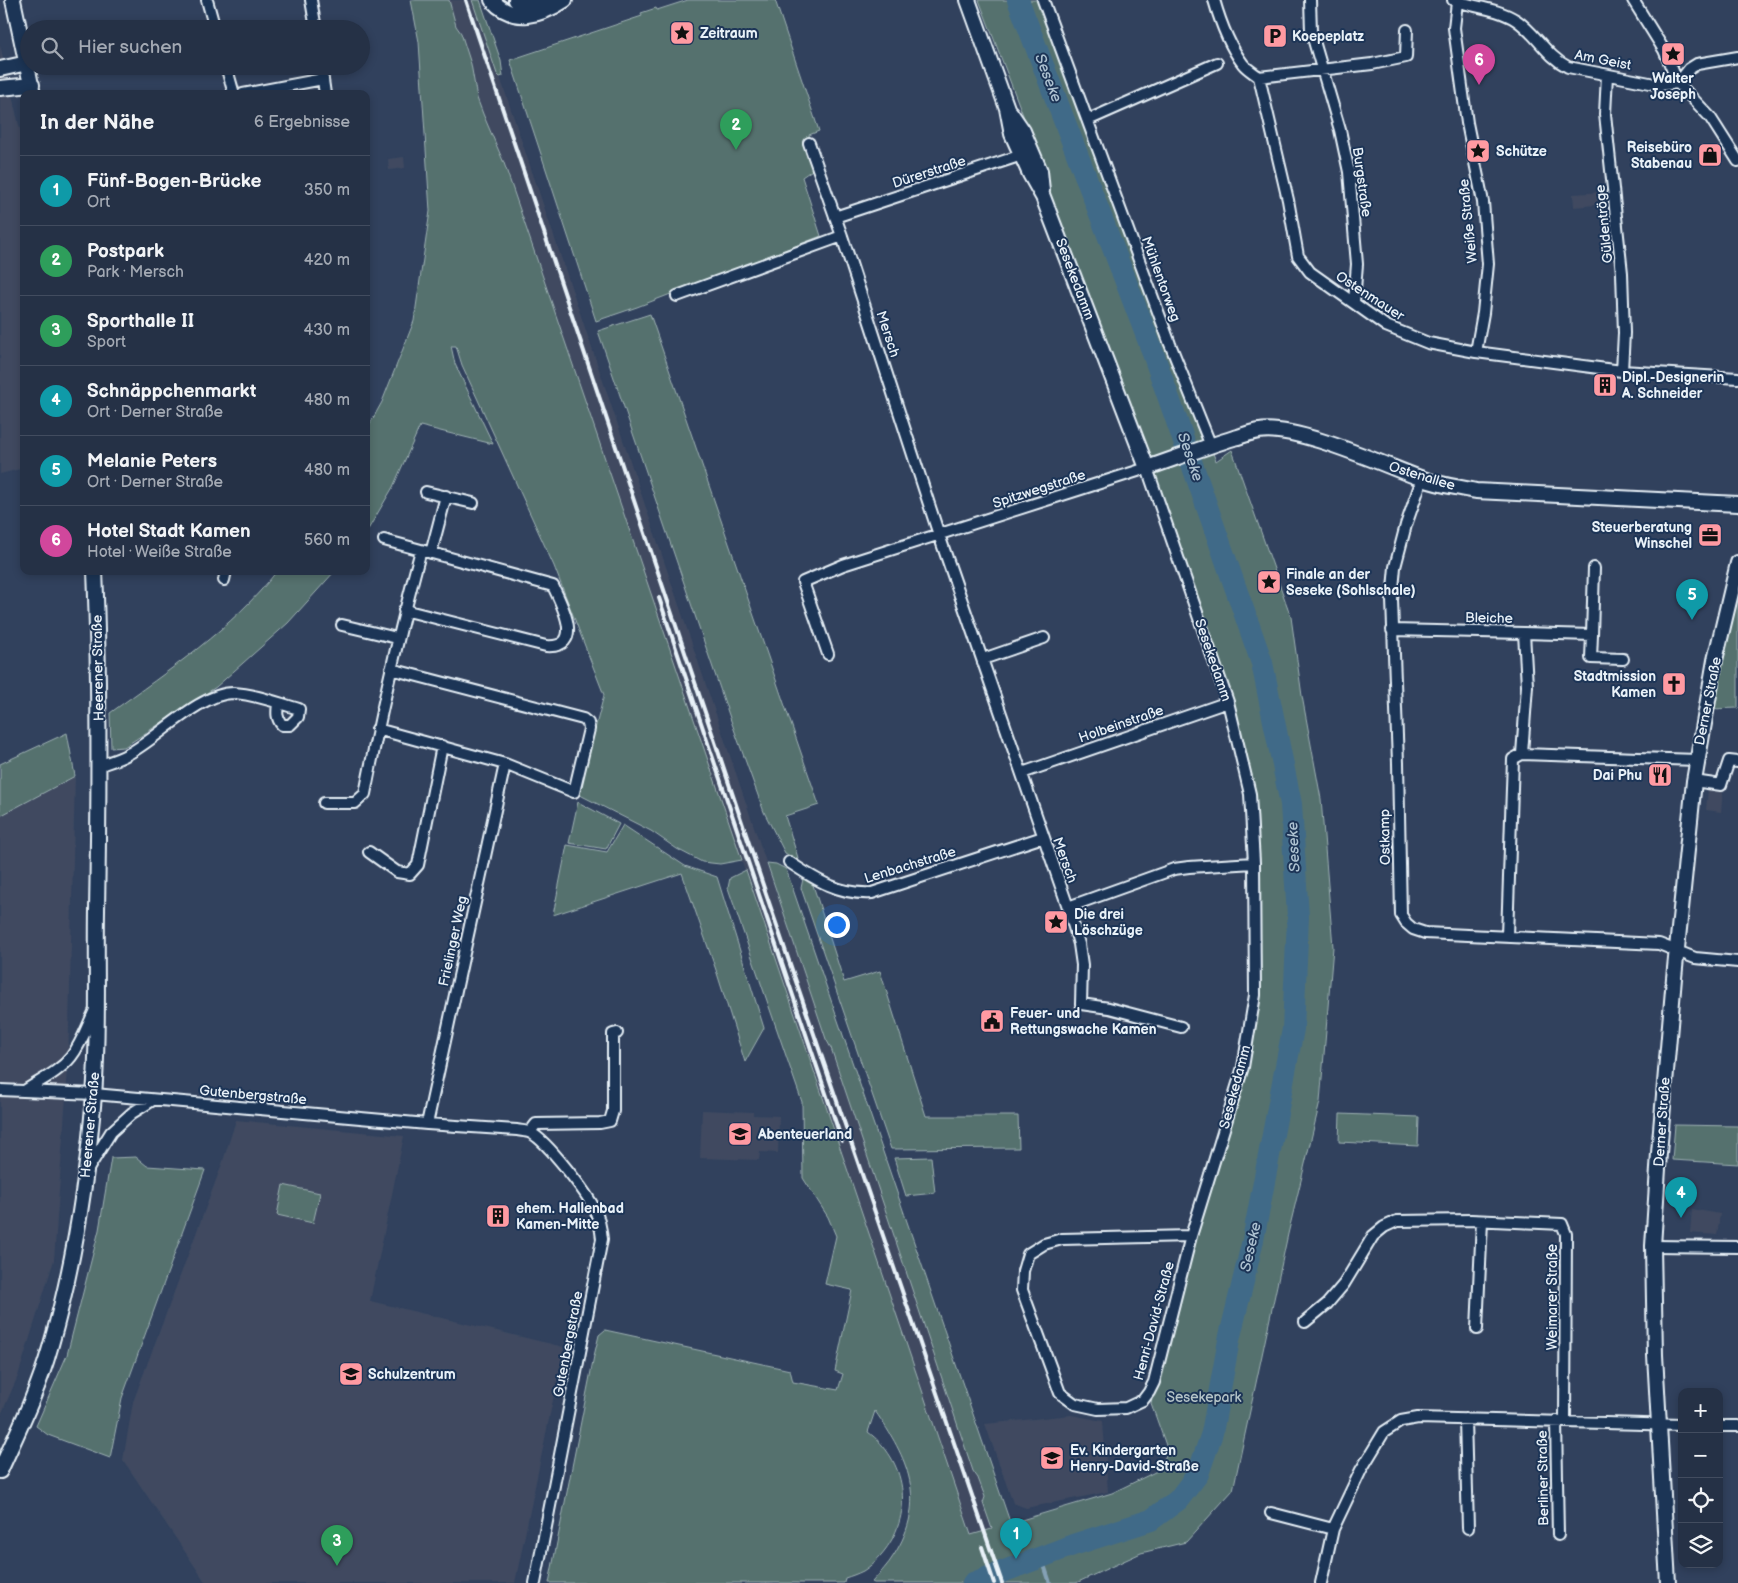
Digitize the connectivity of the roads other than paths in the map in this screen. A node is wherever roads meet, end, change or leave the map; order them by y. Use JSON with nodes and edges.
{"nodes":[{"id":1,"x":13,"y":0,"type":"edge"},
{"id":2,"x":207,"y":0,"type":"edge"},
{"id":3,"x":312,"y":0,"type":"edge"},
{"id":4,"x":492,"y":0,"type":"edge"},
{"id":5,"x":516,"y":0,"type":"edge"},
{"id":6,"x":554,"y":0,"type":"edge"},
{"id":7,"x":565,"y":0,"type":"edge"},
{"id":8,"x":968,"y":0,"type":"edge"},
{"id":9,"x":1044,"y":0,"type":"edge"},
{"id":10,"x":1214,"y":0,"type":"edge"},
{"id":11,"x":1310,"y":0,"type":"edge"},
{"id":12,"x":1633,"y":0,"type":"edge"},
{"id":13,"x":1455,"y":1,"type":"edge"},
{"id":14,"x":213,"y":20,"type":"edge"},
{"id":15,"x":315,"y":20,"type":"edge"},
{"id":16,"x":1407,"y":30,"type":"dead end"},
{"id":17,"x":20,"y":32,"type":"edge"},
{"id":18,"x":1738,"y":57,"type":"edge"},
{"id":19,"x":1217,"y":63,"type":"dead end"},
{"id":20,"x":20,"y":65,"type":"edge"},
{"id":21,"x":0,"y":69,"type":"edge"},
{"id":22,"x":1323,"y":69,"type":"junction"},
{"id":23,"x":29,"y":75,"type":"edge"},
{"id":24,"x":229,"y":75,"type":"edge"},
{"id":25,"x":322,"y":75,"type":"edge"},
{"id":26,"x":1607,"y":75,"type":"junction"},
{"id":27,"x":1259,"y":77,"type":"junction"},
{"id":28,"x":323,"y":79,"type":"junction"},
{"id":29,"x":1678,"y":83,"type":"junction"},
{"id":30,"x":0,"y":88,"type":"edge"},
{"id":31,"x":32,"y":90,"type":"edge"},
{"id":32,"x":233,"y":90,"type":"edge"},
{"id":33,"x":264,"y":90,"type":"edge"},
{"id":34,"x":324,"y":90,"type":"edge"},
{"id":35,"x":1088,"y":120,"type":"junction"},
{"id":36,"x":808,"y":143,"type":"dead end"},
{"id":37,"x":1026,"y":154,"type":"junction"},
{"id":38,"x":1738,"y":161,"type":"edge"},
{"id":39,"x":835,"y":217,"type":"junction"},
{"id":40,"x":842,"y":236,"type":"junction"},
{"id":41,"x":677,"y":296,"type":"dead end"},
{"id":42,"x":1354,"y":302,"type":"junction"},
{"id":43,"x":1476,"y":352,"type":"junction"},
{"id":44,"x":1622,"y":371,"type":"junction"},
{"id":45,"x":1738,"y":378,"type":"edge"},
{"id":46,"x":1205,"y":448,"type":"junction"},
{"id":47,"x":1147,"y":468,"type":"junction"},
{"id":48,"x":1422,"y":479,"type":"junction"},
{"id":49,"x":426,"y":492,"type":"dead end"},
{"id":50,"x":446,"y":496,"type":"junction"},
{"id":51,"x":473,"y":503,"type":"dead end"},
{"id":52,"x":1738,"y":504,"type":"edge"},
{"id":53,"x":939,"y":535,"type":"junction"},
{"id":54,"x":384,"y":540,"type":"dead end"},
{"id":55,"x":426,"y":551,"type":"junction"},
{"id":56,"x":1738,"y":564,"type":"edge"},
{"id":57,"x":1594,"y":568,"type":"dead end"},
{"id":58,"x":95,"y":575,"type":"edge"},
{"id":59,"x":404,"y":610,"type":"junction"},
{"id":60,"x":342,"y":624,"type":"dead end"},
{"id":61,"x":1392,"y":630,"type":"junction"},
{"id":62,"x":1524,"y":633,"type":"junction"},
{"id":63,"x":1592,"y":635,"type":"junction"},
{"id":64,"x":397,"y":638,"type":"junction"},
{"id":65,"x":1044,"y":638,"type":"dead end"},
{"id":66,"x":828,"y":654,"type":"dead end"},
{"id":67,"x":983,"y":659,"type":"junction"},
{"id":68,"x":1623,"y":659,"type":"dead end"},
{"id":69,"x":391,"y":669,"type":"junction"},
{"id":70,"x":1228,"y":702,"type":"junction"},
{"id":71,"x":278,"y":703,"type":"dead end"},
{"id":72,"x":377,"y":729,"type":"junction"},
{"id":73,"x":442,"y":746,"type":"junction"},
{"id":74,"x":1522,"y":754,"type":"junction"},
{"id":75,"x":1696,"y":760,"type":"junction"},
{"id":76,"x":1738,"y":762,"type":"edge"},
{"id":77,"x":505,"y":764,"type":"junction"},
{"id":78,"x":100,"y":765,"type":"junction"},
{"id":79,"x":1022,"y":773,"type":"junction"},
{"id":80,"x":1694,"y":781,"type":"junction"},
{"id":81,"x":324,"y":803,"type":"dead end"},
{"id":82,"x":1043,"y":837,"type":"junction"},
{"id":83,"x":369,"y":852,"type":"dead end"},
{"id":84,"x":789,"y":862,"type":"dead end"},
{"id":85,"x":1254,"y":863,"type":"junction"},
{"id":86,"x":1068,"y":907,"type":"junction"},
{"id":87,"x":1507,"y":936,"type":"junction"},
{"id":88,"x":1676,"y":950,"type":"junction"},
{"id":89,"x":1738,"y":962,"type":"edge"},
{"id":90,"x":97,"y":1005,"type":"junction"},
{"id":91,"x":1181,"y":1027,"type":"dead end"},
{"id":92,"x":617,"y":1033,"type":"dead end"},
{"id":93,"x":0,"y":1090,"type":"edge"},
{"id":94,"x":26,"y":1090,"type":"junction"},
{"id":95,"x":94,"y":1094,"type":"junction"},
{"id":96,"x":153,"y":1100,"type":"junction"},
{"id":97,"x":426,"y":1124,"type":"junction"},
{"id":98,"x":530,"y":1132,"type":"junction"},
{"id":99,"x":1219,"y":1144,"type":"joint"},
{"id":100,"x":86,"y":1171,"type":"junction"},
{"id":101,"x":1482,"y":1221,"type":"junction"},
{"id":102,"x":1191,"y":1236,"type":"junction"},
{"id":103,"x":1653,"y":1246,"type":"junction"},
{"id":104,"x":1738,"y":1247,"type":"edge"},
{"id":105,"x":1305,"y":1322,"type":"dead end"},
{"id":106,"x":1477,"y":1329,"type":"dead end"},
{"id":107,"x":1465,"y":1420,"type":"junction"},
{"id":108,"x":1561,"y":1421,"type":"junction"},
{"id":109,"x":1660,"y":1424,"type":"junction"},
{"id":110,"x":1678,"y":1425,"type":"edge"},
{"id":111,"x":1723,"y":1426,"type":"edge"},
{"id":112,"x":1738,"y":1426,"type":"edge"},
{"id":113,"x":0,"y":1471,"type":"edge"},
{"id":114,"x":1271,"y":1513,"type":"dead end"},
{"id":115,"x":1333,"y":1528,"type":"junction"},
{"id":116,"x":1468,"y":1528,"type":"dead end"},
{"id":117,"x":1558,"y":1535,"type":"dead end"},
{"id":118,"x":535,"y":1583,"type":"edge"},
{"id":119,"x":1321,"y":1583,"type":"edge"},
{"id":120,"x":1668,"y":1583,"type":"edge"}],
"edges":[{"from":1,"to":17,"type":"street"},
{"from":2,"to":14,"type":"street"},
{"from":3,"to":15,"type":"street"},
{"from":4,"to":7,"type":"street"},
{"from":5,"to":6,"type":"street"},
{"from":8,"to":37,"type":"street","name":"Sesekedamm"},
{"from":9,"to":35,"type":"street","name":"Mühlentorweg"},
{"from":10,"to":27,"type":"street"},
{"from":11,"to":22,"type":"street"},
{"from":12,"to":29,"type":"street"},
{"from":13,"to":26,"type":"street","name":"Am Geist"},
{"from":13,"to":43,"type":"street","name":"Weiße Straße"},
{"from":16,"to":22,"type":"street"},
{"from":18,"to":29,"type":"street"},
{"from":19,"to":35,"type":"street"},
{"from":20,"to":21,"type":"street"},
{"from":22,"to":27,"type":"street"},
{"from":22,"to":42,"type":"street","name":"Burgstraße"},
{"from":23,"to":31,"type":"street"},
{"from":24,"to":32,"type":"street"},
{"from":25,"to":28,"type":"street"},
{"from":26,"to":29,"type":"street","name":"Am Geist"},
{"from":26,"to":44,"type":"street","name":"Güldentröge"},
{"from":27,"to":42,"type":"street","name":"Ostenmauer"},
{"from":28,"to":33,"type":"street"},
{"from":28,"to":34,"type":"street"},
{"from":29,"to":38,"type":"street"},
{"from":30,"to":31,"type":"street"},
{"from":35,"to":46,"type":"street","name":"Mühlentorweg"},
{"from":36,"to":39,"type":"street","name":"Mersch"},
{"from":37,"to":39,"type":"street","name":"Dürerstraße"},
{"from":37,"to":47,"type":"street","name":"Sesekedamm"},
{"from":39,"to":40,"type":"street","name":"Mersch"},
{"from":40,"to":41,"type":"street"},
{"from":40,"to":53,"type":"street","name":"Mersch"},
{"from":42,"to":43,"type":"street","name":"Ostenmauer"},
{"from":43,"to":44,"type":"street","name":"Ostenmauer"},
{"from":44,"to":45,"type":"street","name":"Ostenmauer"},
{"from":46,"to":47,"type":"street","name":"Ostenallee"},
{"from":46,"to":48,"type":"street","name":"Ostenallee"},
{"from":47,"to":53,"type":"street","name":"Spitzwegstraße"},
{"from":47,"to":70,"type":"street","name":"Sesekedamm"},
{"from":48,"to":52,"type":"street","name":"Ostenallee"},
{"from":48,"to":61,"type":"street","name":"Ostkamp"},
{"from":49,"to":50,"type":"street"},
{"from":50,"to":51,"type":"street"},
{"from":50,"to":55,"type":"street"},
{"from":53,"to":66,"type":"street"},
{"from":53,"to":67,"type":"street","name":"Mersch"},
{"from":54,"to":55,"type":"street"},
{"from":55,"to":59,"type":"street"},
{"from":55,"to":59,"type":"street"},
{"from":56,"to":75,"type":"street","name":"Derner Straße"},
{"from":57,"to":63,"type":"street"},
{"from":58,"to":78,"type":"street","name":"Heerener Straße"},
{"from":59,"to":64,"type":"street"},
{"from":60,"to":64,"type":"street"},
{"from":61,"to":62,"type":"street","name":"Bleiche"},
{"from":61,"to":87,"type":"street","name":"Ostkamp"},
{"from":62,"to":63,"type":"street"},
{"from":62,"to":74,"type":"street","name":"Bleiche"},
{"from":63,"to":68,"type":"street"},
{"from":64,"to":69,"type":"street"},
{"from":65,"to":67,"type":"street"},
{"from":67,"to":79,"type":"street","name":"Mersch"},
{"from":69,"to":72,"type":"street"},
{"from":69,"to":77,"type":"street"},
{"from":70,"to":79,"type":"street","name":"Holbeinstraße"},
{"from":70,"to":85,"type":"street","name":"Sesekedamm"},
{"from":71,"to":78,"type":"street"},
{"from":72,"to":73,"type":"street"},
{"from":72,"to":81,"type":"street"},
{"from":73,"to":77,"type":"street"},
{"from":73,"to":83,"type":"street"},
{"from":74,"to":75,"type":"street"},
{"from":74,"to":87,"type":"street","name":"Bleiche"},
{"from":75,"to":80,"type":"street","name":"Derner Straße"},
{"from":76,"to":80,"type":"street"},
{"from":77,"to":97,"type":"street","name":"Frielinger Weg"},
{"from":78,"to":90,"type":"street","name":"Heerener Straße"},
{"from":79,"to":82,"type":"street","name":"Mersch"},
{"from":80,"to":88,"type":"street","name":"Derner Straße"},
{"from":82,"to":84,"type":"street","name":"Lenbachstraße"},
{"from":82,"to":86,"type":"street","name":"Mersch"},
{"from":85,"to":86,"type":"street"},
{"from":85,"to":99,"type":"street","name":"Sesekedamm"},
{"from":86,"to":91,"type":"street","name":"Mersch"},
{"from":87,"to":88,"type":"street","name":"Ostkamp"},
{"from":88,"to":89,"type":"street","name":"Ostkamp"},
{"from":88,"to":103,"type":"street","name":"Derner Straße"},
{"from":90,"to":94,"type":"street"},
{"from":90,"to":95,"type":"street","name":"Heerener Straße"},
{"from":92,"to":98,"type":"street","name":"Gutenbergstraße"},
{"from":93,"to":94,"type":"street","name":"Gutenbergstraße"},
{"from":94,"to":95,"type":"street","name":"Gutenbergstraße"},
{"from":95,"to":96,"type":"street","name":"Gutenbergstraße"},
{"from":95,"to":100,"type":"street","name":"Heerener Straße"},
{"from":96,"to":97,"type":"street","name":"Gutenbergstraße"},
{"from":96,"to":100,"type":"street"},
{"from":97,"to":98,"type":"street","name":"Gutenbergstraße"},
{"from":98,"to":118,"type":"street","name":"Gutenbergstraße"},
{"from":99,"to":102,"type":"street","name":"Henri-David-Straße"},
{"from":100,"to":113,"type":"street","name":"Heerener Straße"},
{"from":101,"to":105,"type":"street","name":"Weimarer Straße"},
{"from":101,"to":106,"type":"street"},
{"from":101,"to":108,"type":"street","name":"Weimarer Straße"},
{"from":102,"to":102,"type":"street","name":"Henri-David-Straße"},
{"from":103,"to":104,"type":"street"},
{"from":103,"to":109,"type":"street","name":"Derner Straße"},
{"from":107,"to":108,"type":"street","name":"Berliner Straße"},
{"from":107,"to":115,"type":"street","name":"Berliner Straße"},
{"from":107,"to":116,"type":"street"},
{"from":108,"to":109,"type":"street","name":"Berliner Straße"},
{"from":108,"to":117,"type":"street","name":"Berliner Straße"},
{"from":109,"to":110,"type":"street","name":"Berliner Straße"},
{"from":109,"to":120,"type":"street","name":"Derner Straße"},
{"from":111,"to":112,"type":"street"},
{"from":114,"to":115,"type":"street"},
{"from":115,"to":119,"type":"street","name":"Berliner Straße"}]}
